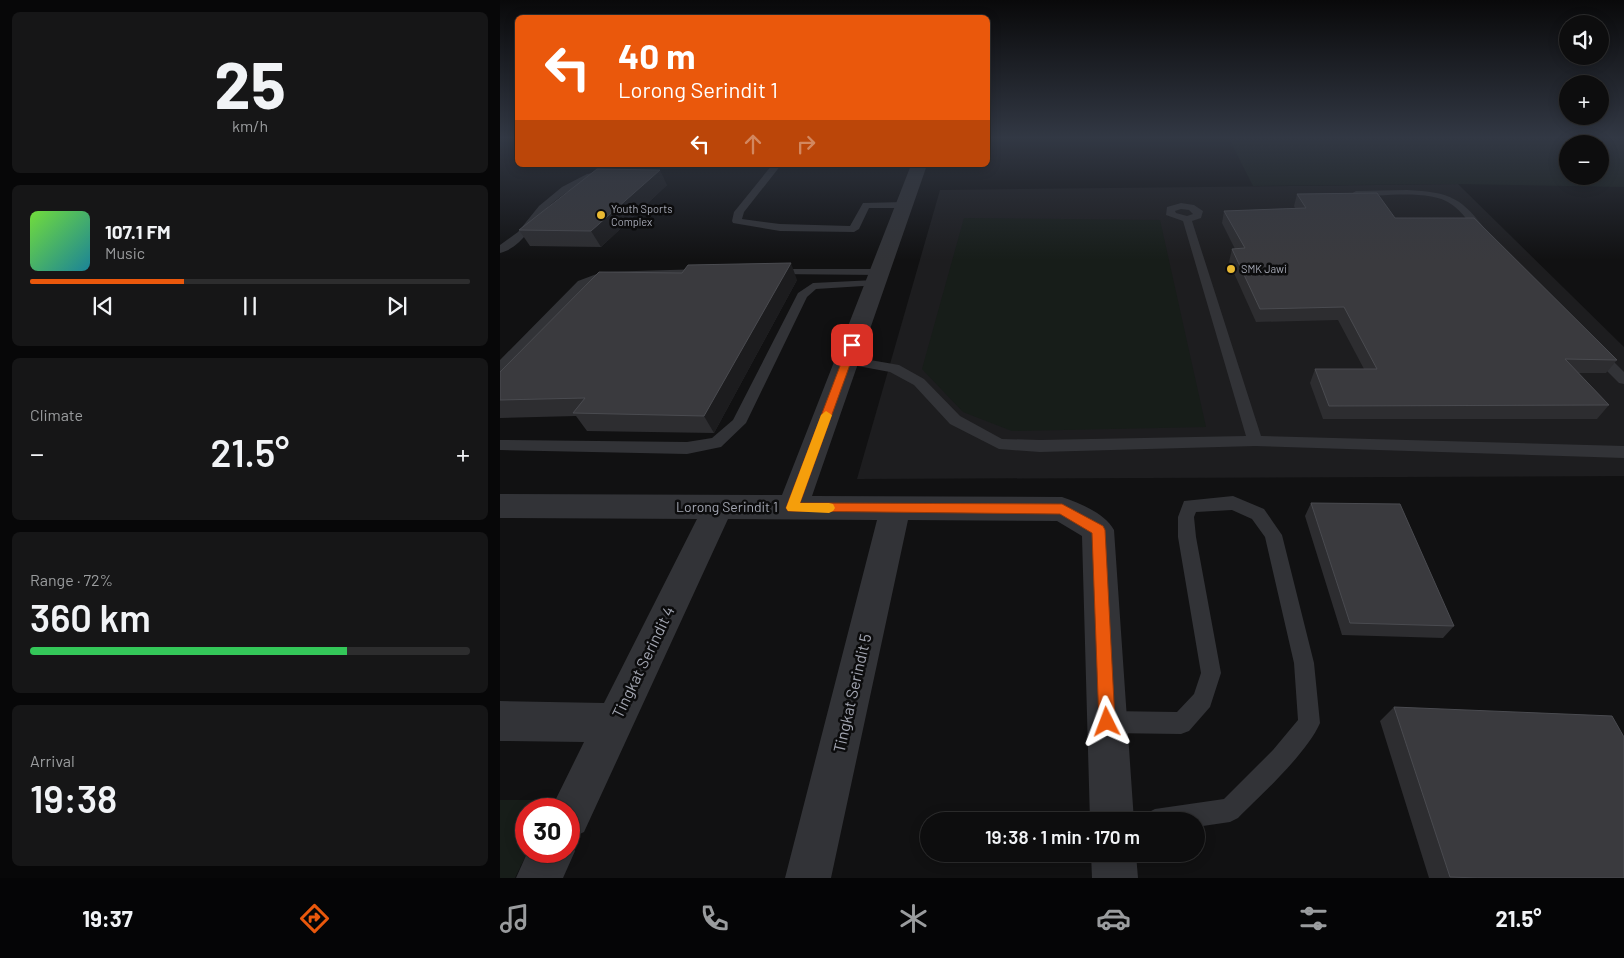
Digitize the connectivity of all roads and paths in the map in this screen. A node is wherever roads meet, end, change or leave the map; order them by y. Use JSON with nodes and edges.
{"nodes":[{"id":1,"x":587,"y":178,"type":"edge"},
{"id":2,"x":767,"y":178,"type":"edge"},
{"id":3,"x":914,"y":178,"type":"edge"},
{"id":4,"x":1341,"y":194,"type":"edge"},
{"id":5,"x":904,"y":205,"type":"junction"},
{"id":6,"x":1187,"y":220,"type":"dead end"},
{"id":7,"x":1490,"y":241,"type":"edge"},
{"id":8,"x":500,"y":250,"type":"edge"},
{"id":9,"x":712,"y":272,"type":"edge"},
{"id":10,"x":761,"y":272,"type":"edge"},
{"id":11,"x":877,"y":278,"type":"junction"},
{"id":12,"x":1590,"y":346,"type":"edge"},
{"id":13,"x":847,"y":360,"type":"junction"},
{"id":14,"x":500,"y":368,"type":"edge"},
{"id":15,"x":1624,"y":380,"type":"edge"},
{"id":16,"x":1255,"y":441,"type":"junction"},
{"id":17,"x":500,"y":444,"type":"edge"},
{"id":18,"x":1624,"y":452,"type":"edge"},
{"id":19,"x":718,"y":507,"type":"junction"},
{"id":20,"x":792,"y":508,"type":"junction"},
{"id":21,"x":895,"y":508,"type":"junction"},
{"id":22,"x":504,"y":512,"type":"edge"},
{"id":23,"x":500,"y":721,"type":"edge"},
{"id":24,"x":1107,"y":722,"type":"junction"},
{"id":25,"x":614,"y":723,"type":"junction"},
{"id":26,"x":578,"y":798,"type":"edge"},
{"id":27,"x":1112,"y":812,"type":"edge"},
{"id":28,"x":1205,"y":814,"type":"edge"},
{"id":29,"x":1114,"y":862,"type":"edge"},
{"id":30,"x":546,"y":863,"type":"edge"},
{"id":31,"x":539,"y":878,"type":"edge"},
{"id":32,"x":808,"y":878,"type":"edge"},
{"id":33,"x":1115,"y":878,"type":"edge"}],
"edges":[{"from":1,"to":8,"type":"lane"},
{"from":2,"to":5,"type":"lane"},
{"from":3,"to":5,"type":"street"},
{"from":4,"to":7,"type":"lane"},
{"from":5,"to":11,"type":"street"},
{"from":6,"to":16,"type":"lane"},
{"from":9,"to":14,"type":"lane"},
{"from":10,"to":11,"type":"lane"},
{"from":11,"to":13,"type":"street"},
{"from":11,"to":17,"type":"lane"},
{"from":12,"to":15,"type":"lane"},
{"from":13,"to":16,"type":"lane"},
{"from":13,"to":20,"type":"street"},
{"from":16,"to":18,"type":"lane"},
{"from":19,"to":20,"type":"street","name":"Lorong Serindit 1"},
{"from":19,"to":22,"type":"street","name":"Lorong Serindit 1"},
{"from":19,"to":25,"type":"street","name":"Tingkat Serindit 4"},
{"from":20,"to":21,"type":"street","name":"Lorong Serindit 1"},
{"from":21,"to":24,"type":"street","name":"Lorong Serindit 1"},
{"from":21,"to":32,"type":"street","name":"Tingkat Serindit 5"},
{"from":23,"to":25,"type":"street"},
{"from":24,"to":27,"type":"street"},
{"from":24,"to":28,"type":"lane"},
{"from":25,"to":26,"type":"street","name":"Tingkat Serindit 4"},
{"from":29,"to":33,"type":"street"},
{"from":30,"to":31,"type":"street"}]}
